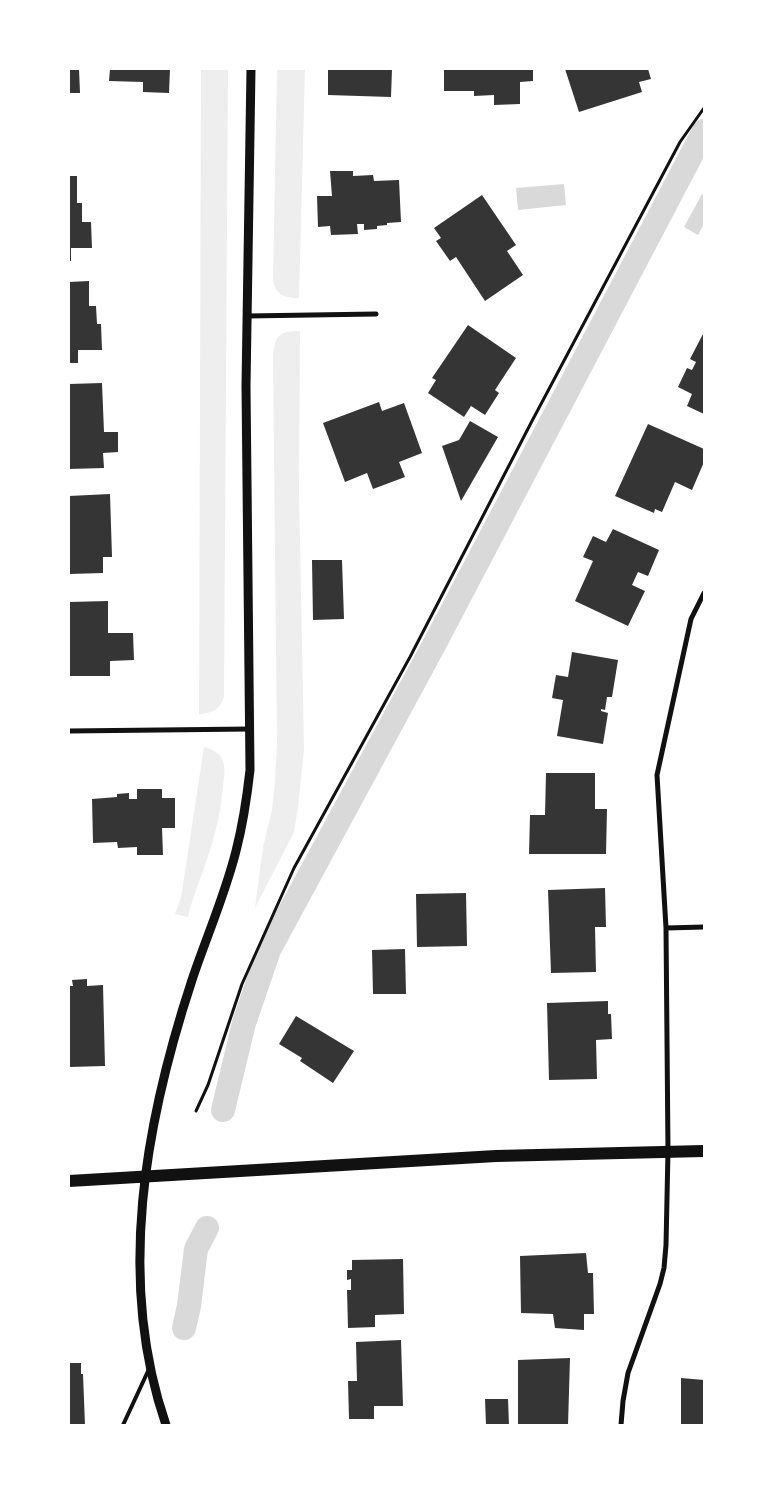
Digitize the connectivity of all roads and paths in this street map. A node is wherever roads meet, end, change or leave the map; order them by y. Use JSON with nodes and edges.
{"nodes":[{"id":1,"x":251,"y":69,"type":"edge"},
{"id":2,"x":704,"y":108,"type":"edge"},
{"id":3,"x":376,"y":314,"type":"dead end"},
{"id":4,"x":247,"y":316,"type":"junction"},
{"id":5,"x":704,"y":592,"type":"edge"},
{"id":6,"x":250,"y":729,"type":"junction"},
{"id":7,"x":69,"y":731,"type":"edge"},
{"id":8,"x":704,"y":927,"type":"edge"},
{"id":9,"x":666,"y":928,"type":"junction"},
{"id":10,"x":196,"y":1111,"type":"dead end"},
{"id":11,"x":668,"y":1151,"type":"junction"},
{"id":12,"x":704,"y":1151,"type":"edge"},
{"id":13,"x":144,"y":1178,"type":"junction"},
{"id":14,"x":69,"y":1182,"type":"edge"},
{"id":15,"x":150,"y":1367,"type":"junction"},
{"id":16,"x":123,"y":1425,"type":"edge"},
{"id":17,"x":166,"y":1425,"type":"edge"},
{"id":18,"x":621,"y":1425,"type":"edge"}],
"edges":[{"from":1,"to":4,"type":"street"},
{"from":2,"to":10,"type":"path"},
{"from":3,"to":4,"type":"street"},
{"from":4,"to":6,"type":"street"},
{"from":5,"to":9,"type":"street"},
{"from":6,"to":7,"type":"street"},
{"from":6,"to":13,"type":"street"},
{"from":8,"to":9,"type":"street"},
{"from":9,"to":11,"type":"street"},
{"from":11,"to":12,"type":"main road"},
{"from":11,"to":13,"type":"main road"},
{"from":11,"to":18,"type":"street"},
{"from":13,"to":14,"type":"main road"},
{"from":13,"to":15,"type":"street"},
{"from":15,"to":16,"type":"lane"},
{"from":15,"to":17,"type":"street"}]}
